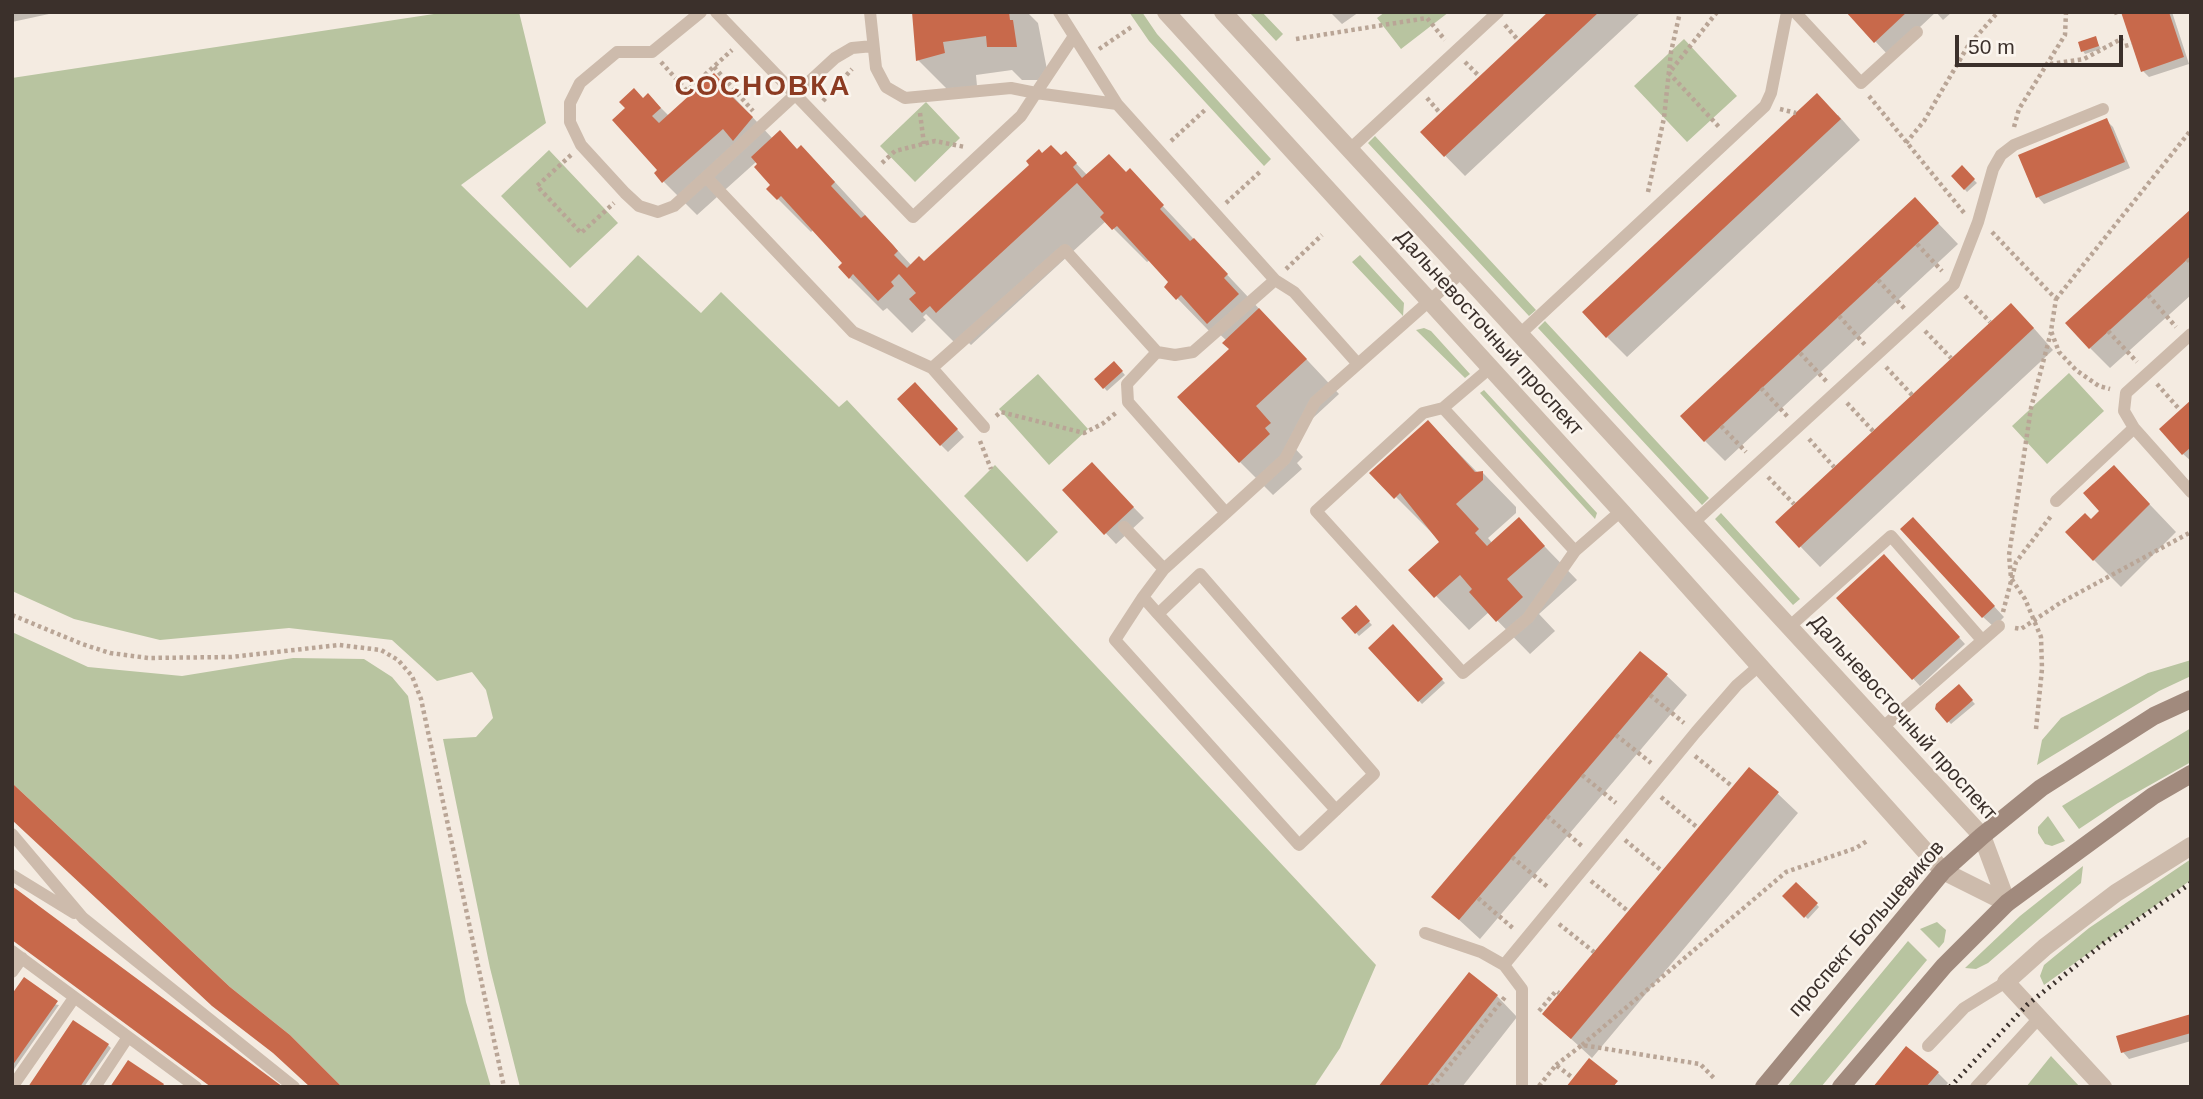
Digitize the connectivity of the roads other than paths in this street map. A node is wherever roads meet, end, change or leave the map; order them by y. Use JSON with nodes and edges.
{"nodes":[{"id":1,"x":701,"y":12,"type":"edge"},
{"id":2,"x":716,"y":12,"type":"edge"},
{"id":3,"x":870,"y":12,"type":"edge"},
{"id":4,"x":1059,"y":12,"type":"edge"},
{"id":5,"x":1166,"y":12,"type":"edge"},
{"id":6,"x":1223,"y":12,"type":"edge"},
{"id":7,"x":1498,"y":12,"type":"edge"},
{"id":8,"x":1787,"y":12,"type":"edge"},
{"id":9,"x":1795,"y":12,"type":"edge"},
{"id":10,"x":1917,"y":32,"type":"dead end"},
{"id":11,"x":1074,"y":36,"type":"junction"},
{"id":12,"x":873,"y":46,"type":"junction"},
{"id":13,"x":1036,"y":93,"type":"junction"},
{"id":14,"x":796,"y":95,"type":"junction"},
{"id":15,"x":1117,"y":104,"type":"junction"},
{"id":16,"x":2103,"y":108,"type":"dead end"},
{"id":17,"x":1349,"y":150,"type":"junction"},
{"id":18,"x":706,"y":177,"type":"junction"},
{"id":19,"x":1462,"y":272,"type":"junction"},
{"id":20,"x":1275,"y":280,"type":"junction"},
{"id":21,"x":1429,"y":301,"type":"junction"},
{"id":22,"x":1520,"y":334,"type":"junction"},
{"id":23,"x":2188,"y":336,"type":"edge"},
{"id":24,"x":1157,"y":352,"type":"junction"},
{"id":25,"x":1358,"y":364,"type":"junction"},
{"id":26,"x":932,"y":368,"type":"junction"},
{"id":27,"x":1490,"y":368,"type":"junction"},
{"id":28,"x":1443,"y":408,"type":"junction"},
{"id":29,"x":984,"y":426,"type":"road end"},
{"id":30,"x":2134,"y":428,"type":"junction"},
{"id":31,"x":2191,"y":492,"type":"edge"},
{"id":32,"x":2056,"y":501,"type":"road end"},
{"id":33,"x":1621,"y":511,"type":"junction"},
{"id":34,"x":1226,"y":513,"type":"junction"},
{"id":35,"x":1693,"y":523,"type":"junction"},
{"id":36,"x":1124,"y":527,"type":"dead end"},
{"id":37,"x":1576,"y":551,"type":"junction"},
{"id":38,"x":1164,"y":569,"type":"junction"},
{"id":39,"x":1143,"y":597,"type":"junction"},
{"id":40,"x":1158,"y":614,"type":"junction"},
{"id":41,"x":2000,"y":626,"type":"road end"},
{"id":42,"x":1789,"y":627,"type":"junction"},
{"id":43,"x":1982,"y":640,"type":"junction"},
{"id":44,"x":1759,"y":666,"type":"junction"},
{"id":45,"x":2191,"y":699,"type":"edge"},
{"id":46,"x":1882,"y":728,"type":"junction"},
{"id":47,"x":2191,"y":774,"type":"edge"},
{"id":48,"x":1336,"y":810,"type":"junction"},
{"id":49,"x":12,"y":834,"type":"edge"},
{"id":50,"x":1982,"y":835,"type":"junction"},
{"id":51,"x":2191,"y":846,"type":"edge"},
{"id":52,"x":1943,"y":871,"type":"junction"},
{"id":53,"x":12,"y":874,"type":"edge"},
{"id":54,"x":2007,"y":903,"type":"junction"},
{"id":55,"x":83,"y":918,"type":"junction"},
{"id":56,"x":1425,"y":933,"type":"dead end"},
{"id":57,"x":17,"y":955,"type":"edge"},
{"id":58,"x":1504,"y":965,"type":"junction"},
{"id":59,"x":12,"y":972,"type":"edge"},
{"id":60,"x":2006,"y":982,"type":"junction"},
{"id":61,"x":74,"y":998,"type":"junction"},
{"id":62,"x":2039,"y":1018,"type":"junction"},
{"id":63,"x":128,"y":1037,"type":"junction"},
{"id":64,"x":1928,"y":1046,"type":"dead end"},
{"id":65,"x":180,"y":1082,"type":"edge"},
{"id":66,"x":12,"y":1087,"type":"edge"},
{"id":67,"x":95,"y":1087,"type":"edge"},
{"id":68,"x":196,"y":1087,"type":"edge"},
{"id":69,"x":294,"y":1087,"type":"edge"},
{"id":70,"x":1522,"y":1087,"type":"edge"},
{"id":71,"x":1764,"y":1087,"type":"edge"},
{"id":72,"x":1841,"y":1087,"type":"edge"},
{"id":73,"x":1976,"y":1087,"type":"edge"},
{"id":74,"x":2103,"y":1087,"type":"edge"}],
"edges":[{"from":1,"to":18,"type":"lane"},
{"from":2,"to":14,"type":"lane"},
{"from":3,"to":12,"type":"lane"},
{"from":4,"to":11,"type":"lane"},
{"from":5,"to":21,"type":"street","name":"Дальневосточный проспект"},
{"from":6,"to":17,"type":"street","name":"Дальневосточный проспект"},
{"from":7,"to":17,"type":"lane"},
{"from":8,"to":22,"type":"lane"},
{"from":9,"to":10,"type":"lane"},
{"from":11,"to":13,"type":"lane"},
{"from":11,"to":15,"type":"lane"},
{"from":12,"to":13,"type":"lane"},
{"from":12,"to":14,"type":"lane"},
{"from":13,"to":14,"type":"lane"},
{"from":13,"to":15,"type":"lane"},
{"from":14,"to":18,"type":"lane"},
{"from":15,"to":20,"type":"lane"},
{"from":16,"to":35,"type":"lane"},
{"from":17,"to":19,"type":"street","name":"Дальневосточный проспект"},
{"from":18,"to":26,"type":"lane"},
{"from":19,"to":21,"type":"lane"},
{"from":19,"to":22,"type":"street","name":"Дальневосточный проспект"},
{"from":20,"to":24,"type":"lane"},
{"from":20,"to":25,"type":"lane"},
{"from":21,"to":25,"type":"lane"},
{"from":21,"to":27,"type":"street","name":"Дальневосточный проспект"},
{"from":22,"to":35,"type":"street","name":"Дальневосточный проспект"},
{"from":23,"to":30,"type":"lane"},
{"from":24,"to":26,"type":"lane"},
{"from":24,"to":34,"type":"lane"},
{"from":25,"to":34,"type":"lane"},
{"from":26,"to":29,"type":"lane"},
{"from":27,"to":28,"type":"lane"},
{"from":27,"to":33,"type":"street","name":"Дальневосточный проспект"},
{"from":28,"to":37,"type":"lane"},
{"from":28,"to":37,"type":"lane"},
{"from":30,"to":31,"type":"lane"},
{"from":30,"to":32,"type":"lane"},
{"from":33,"to":37,"type":"lane"},
{"from":33,"to":44,"type":"street","name":"Дальневосточный проспект"},
{"from":34,"to":38,"type":"lane"},
{"from":35,"to":42,"type":"street","name":"Дальневосточный проспект"},
{"from":36,"to":38,"type":"lane"},
{"from":38,"to":39,"type":"lane"},
{"from":39,"to":40,"type":"lane"},
{"from":39,"to":48,"type":"lane"},
{"from":40,"to":48,"type":"lane"},
{"from":40,"to":48,"type":"lane"},
{"from":41,"to":43,"type":"lane"},
{"from":42,"to":43,"type":"lane"},
{"from":42,"to":46,"type":"street","name":"Дальневосточный проспект"},
{"from":43,"to":46,"type":"lane"},
{"from":44,"to":52,"type":"street","name":"Дальневосточный проспект"},
{"from":44,"to":58,"type":"lane"},
{"from":45,"to":50,"type":"main road","name":"проспект Большевиков"},
{"from":46,"to":50,"type":"street","name":"Дальневосточный проспект"},
{"from":47,"to":54,"type":"main road"},
{"from":49,"to":55,"type":"lane"},
{"from":50,"to":52,"type":"main road","name":"проспект Большевиков"},
{"from":50,"to":54,"type":"street","name":"Дальневосточный проспект"},
{"from":51,"to":60,"type":"street"},
{"from":52,"to":54,"type":"street","name":"Дальневосточный проспект"},
{"from":52,"to":71,"type":"main road","name":"проспект Большевиков"},
{"from":53,"to":55,"type":"lane"},
{"from":54,"to":72,"type":"main road"},
{"from":55,"to":69,"type":"lane"},
{"from":56,"to":58,"type":"lane"},
{"from":57,"to":59,"type":"lane"},
{"from":57,"to":61,"type":"lane"},
{"from":58,"to":70,"type":"lane"},
{"from":60,"to":62,"type":"street"},
{"from":60,"to":64,"type":"lane"},
{"from":61,"to":63,"type":"lane"},
{"from":61,"to":66,"type":"lane"},
{"from":62,"to":73,"type":"lane"},
{"from":62,"to":74,"type":"street"},
{"from":63,"to":65,"type":"lane"},
{"from":63,"to":67,"type":"lane"},
{"from":65,"to":68,"type":"lane"}]}
